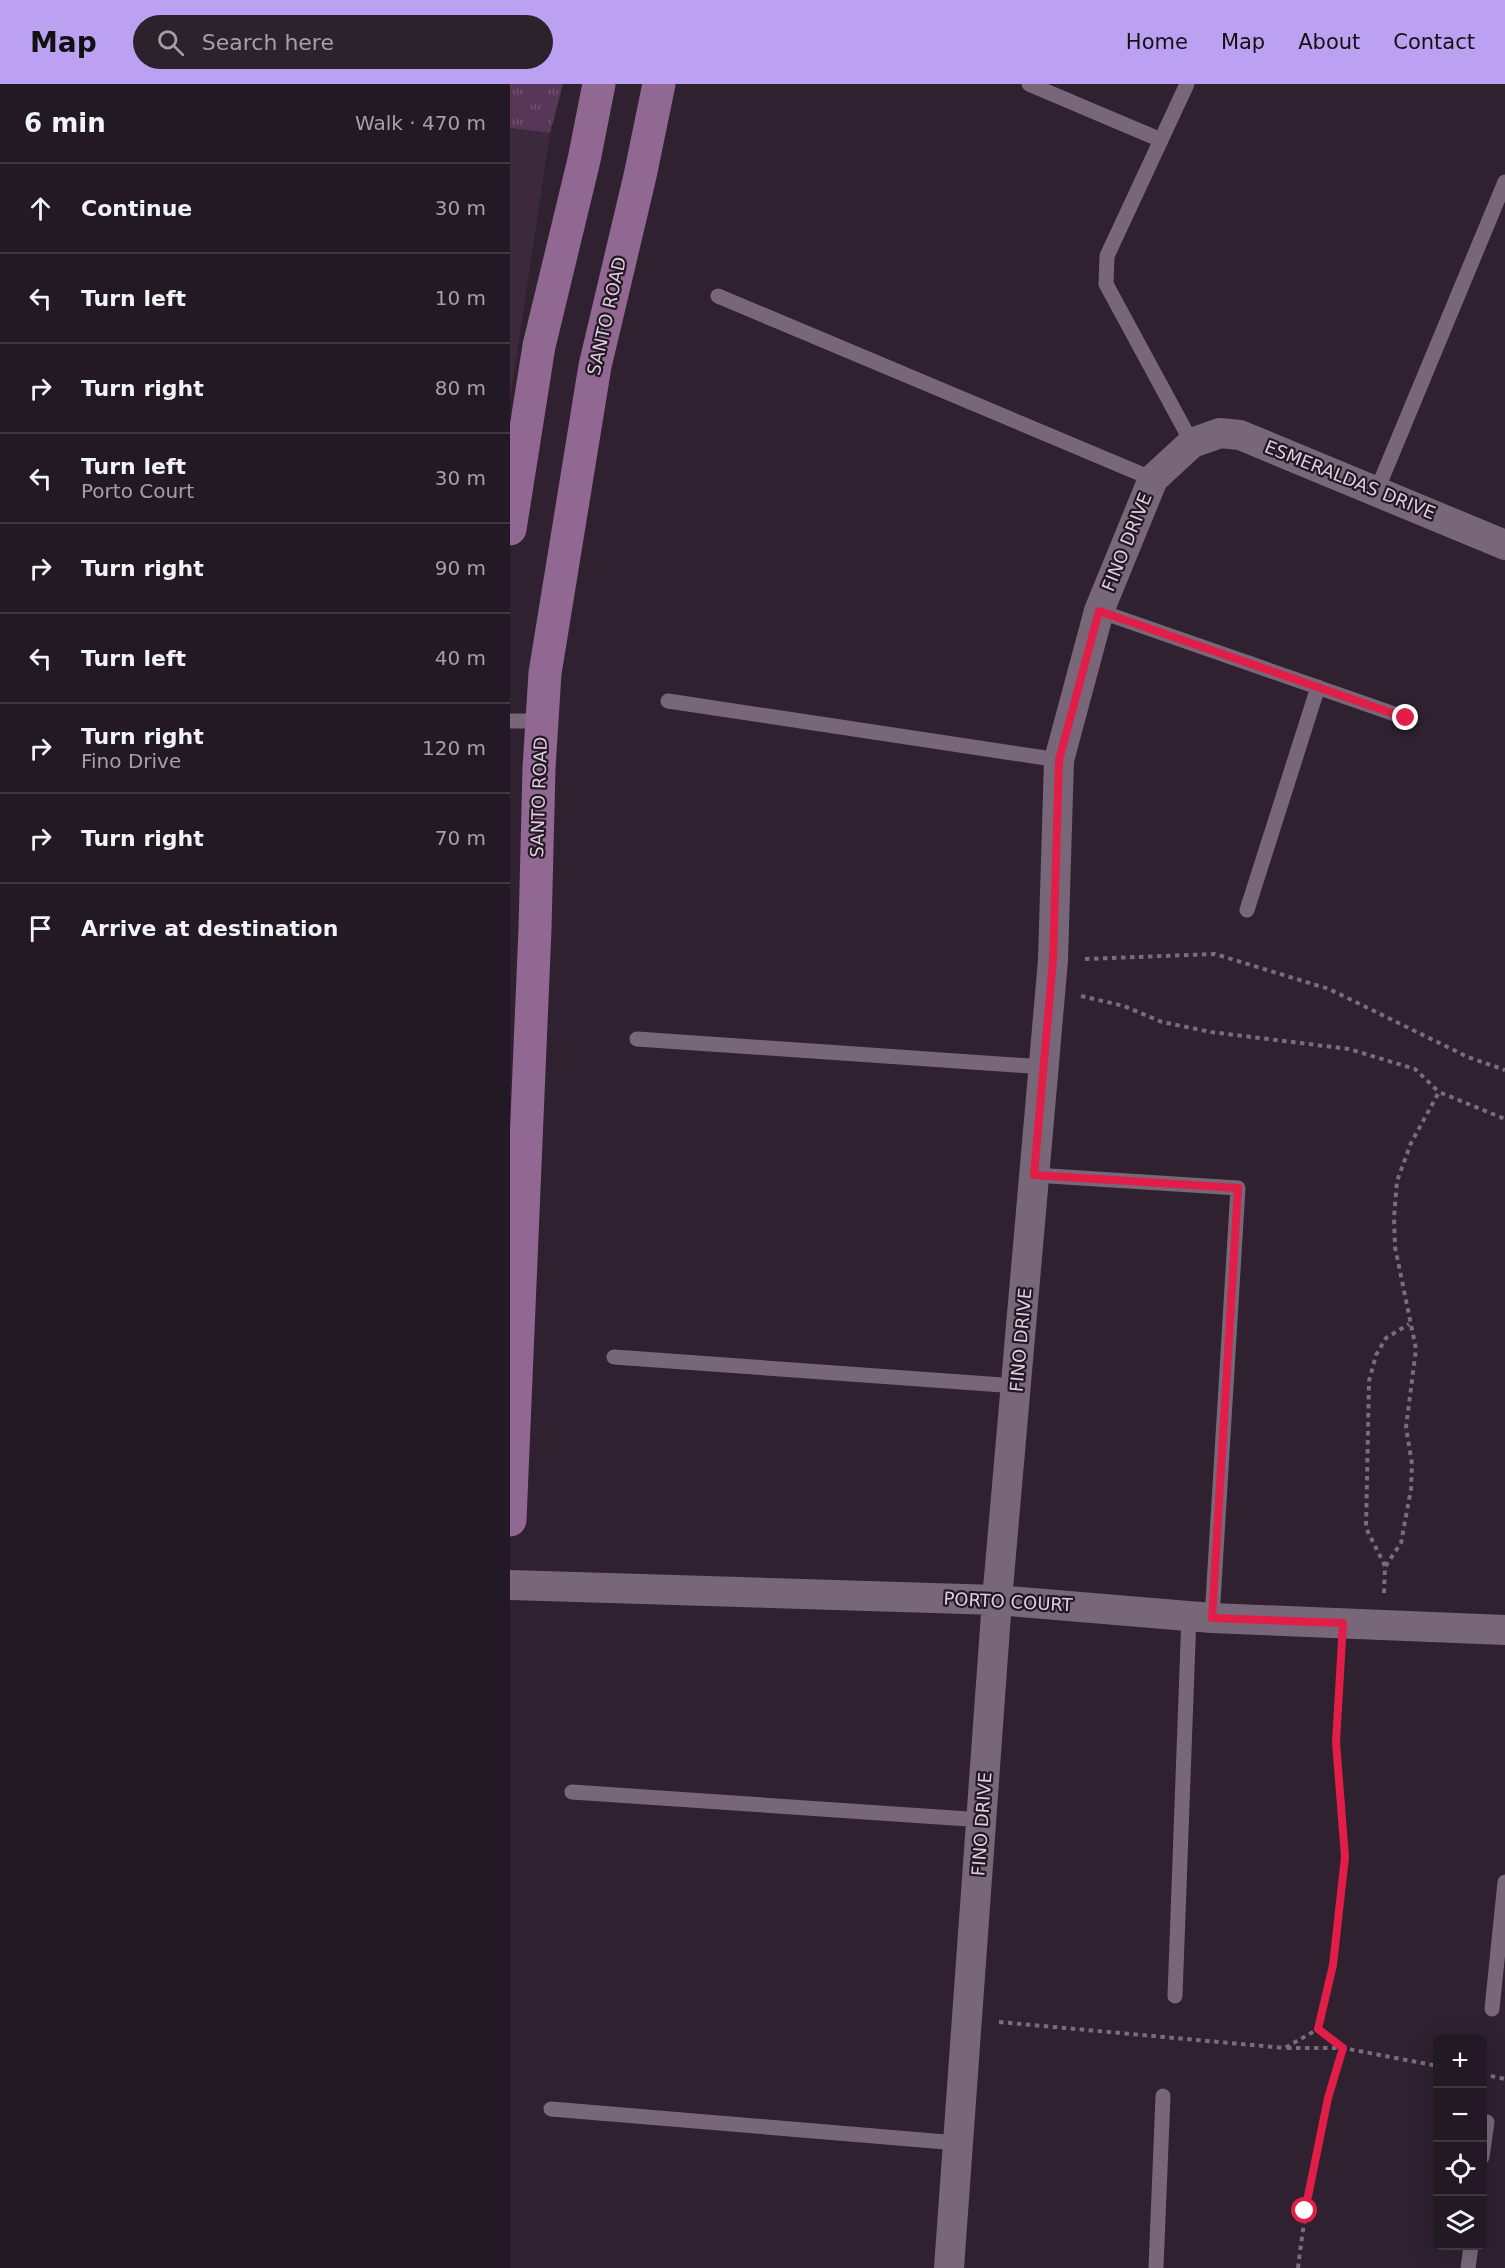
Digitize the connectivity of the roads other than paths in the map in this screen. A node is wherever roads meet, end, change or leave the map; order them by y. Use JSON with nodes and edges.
{"nodes":[{"id":1,"x":598,"y":84,"type":"edge"},
{"id":2,"x":659,"y":84,"type":"edge"},
{"id":3,"x":1029,"y":84,"type":"edge"},
{"id":4,"x":1187,"y":84,"type":"edge"},
{"id":5,"x":1161,"y":140,"type":"junction"},
{"id":6,"x":1505,"y":182,"type":"edge"},
{"id":7,"x":718,"y":296,"type":"dead end"},
{"id":8,"x":1192,"y":443,"type":"junction"},
{"id":9,"x":1153,"y":479,"type":"junction"},
{"id":10,"x":1377,"y":490,"type":"junction"},
{"id":11,"x":510,"y":529,"type":"edge"},
{"id":12,"x":1505,"y":545,"type":"edge"},
{"id":13,"x":1099,"y":611,"type":"junction"},
{"id":14,"x":1317,"y":687,"type":"junction"},
{"id":15,"x":668,"y":701,"type":"dead end"},
{"id":16,"x":1406,"y":718,"type":"dead end"},
{"id":17,"x":510,"y":721,"type":"edge"},
{"id":18,"x":542,"y":721,"type":"junction"},
{"id":19,"x":1059,"y":760,"type":"junction"},
{"id":20,"x":1247,"y":910,"type":"dead end"},
{"id":21,"x":637,"y":1039,"type":"dead end"},
{"id":22,"x":1045,"y":1067,"type":"junction"},
{"id":23,"x":1034,"y":1175,"type":"junction"},
{"id":24,"x":614,"y":1358,"type":"dead end"},
{"id":25,"x":1017,"y":1386,"type":"junction"},
{"id":26,"x":510,"y":1520,"type":"edge"},
{"id":27,"x":510,"y":1585,"type":"edge"},
{"id":28,"x":997,"y":1600,"type":"junction"},
{"id":29,"x":1201,"y":1617,"type":"junction"},
{"id":30,"x":1505,"y":1630,"type":"edge"},
{"id":31,"x":572,"y":1792,"type":"dead end"},
{"id":32,"x":983,"y":1820,"type":"junction"},
{"id":33,"x":1505,"y":1882,"type":"edge"},
{"id":34,"x":1175,"y":1996,"type":"dead end"},
{"id":35,"x":1492,"y":2009,"type":"dead end"},
{"id":36,"x":1163,"y":2096,"type":"dead end"},
{"id":37,"x":551,"y":2109,"type":"dead end"},
{"id":38,"x":958,"y":2143,"type":"junction"},
{"id":39,"x":1470,"y":2250,"type":"edge"},
{"id":40,"x":949,"y":2268,"type":"edge"},
{"id":41,"x":1156,"y":2268,"type":"edge"},
{"id":42,"x":1468,"y":2268,"type":"edge"}],
"edges":[{"from":1,"to":11,"type":"main road"},
{"from":2,"to":18,"type":"main road","name":"SANTO ROAD"},
{"from":3,"to":5,"type":"lane"},
{"from":4,"to":5,"type":"lane"},
{"from":5,"to":8,"type":"lane"},
{"from":6,"to":10,"type":"lane"},
{"from":7,"to":9,"type":"lane"},
{"from":8,"to":9,"type":"street","name":"FINO DRIVE"},
{"from":8,"to":10,"type":"street","name":"ESMERALDAS DRIVE"},
{"from":9,"to":13,"type":"street","name":"FINO DRIVE"},
{"from":10,"to":12,"type":"street","name":"ESMERALDAS DRIVE"},
{"from":13,"to":14,"type":"lane"},
{"from":13,"to":19,"type":"street","name":"FINO DRIVE"},
{"from":14,"to":16,"type":"lane"},
{"from":14,"to":20,"type":"lane"},
{"from":15,"to":19,"type":"lane"},
{"from":17,"to":18,"type":"lane"},
{"from":18,"to":26,"type":"main road","name":"SANTO ROAD"},
{"from":19,"to":22,"type":"street","name":"FINO DRIVE"},
{"from":21,"to":22,"type":"lane"},
{"from":22,"to":23,"type":"street","name":"FINO DRIVE"},
{"from":23,"to":25,"type":"street","name":"FINO DRIVE"},
{"from":23,"to":29,"type":"lane"},
{"from":24,"to":25,"type":"lane"},
{"from":25,"to":28,"type":"street","name":"FINO DRIVE"},
{"from":27,"to":28,"type":"street","name":"PORTO COURT"},
{"from":28,"to":29,"type":"street","name":"PORTO COURT"},
{"from":28,"to":32,"type":"street","name":"FINO DRIVE"},
{"from":29,"to":30,"type":"street","name":"PORTO COURT"},
{"from":29,"to":34,"type":"lane"},
{"from":31,"to":32,"type":"lane"},
{"from":32,"to":38,"type":"street","name":"FINO DRIVE"},
{"from":33,"to":35,"type":"lane"},
{"from":36,"to":41,"type":"lane"},
{"from":37,"to":38,"type":"lane"},
{"from":38,"to":40,"type":"street","name":"FINO DRIVE"},
{"from":39,"to":42,"type":"lane"}]}
